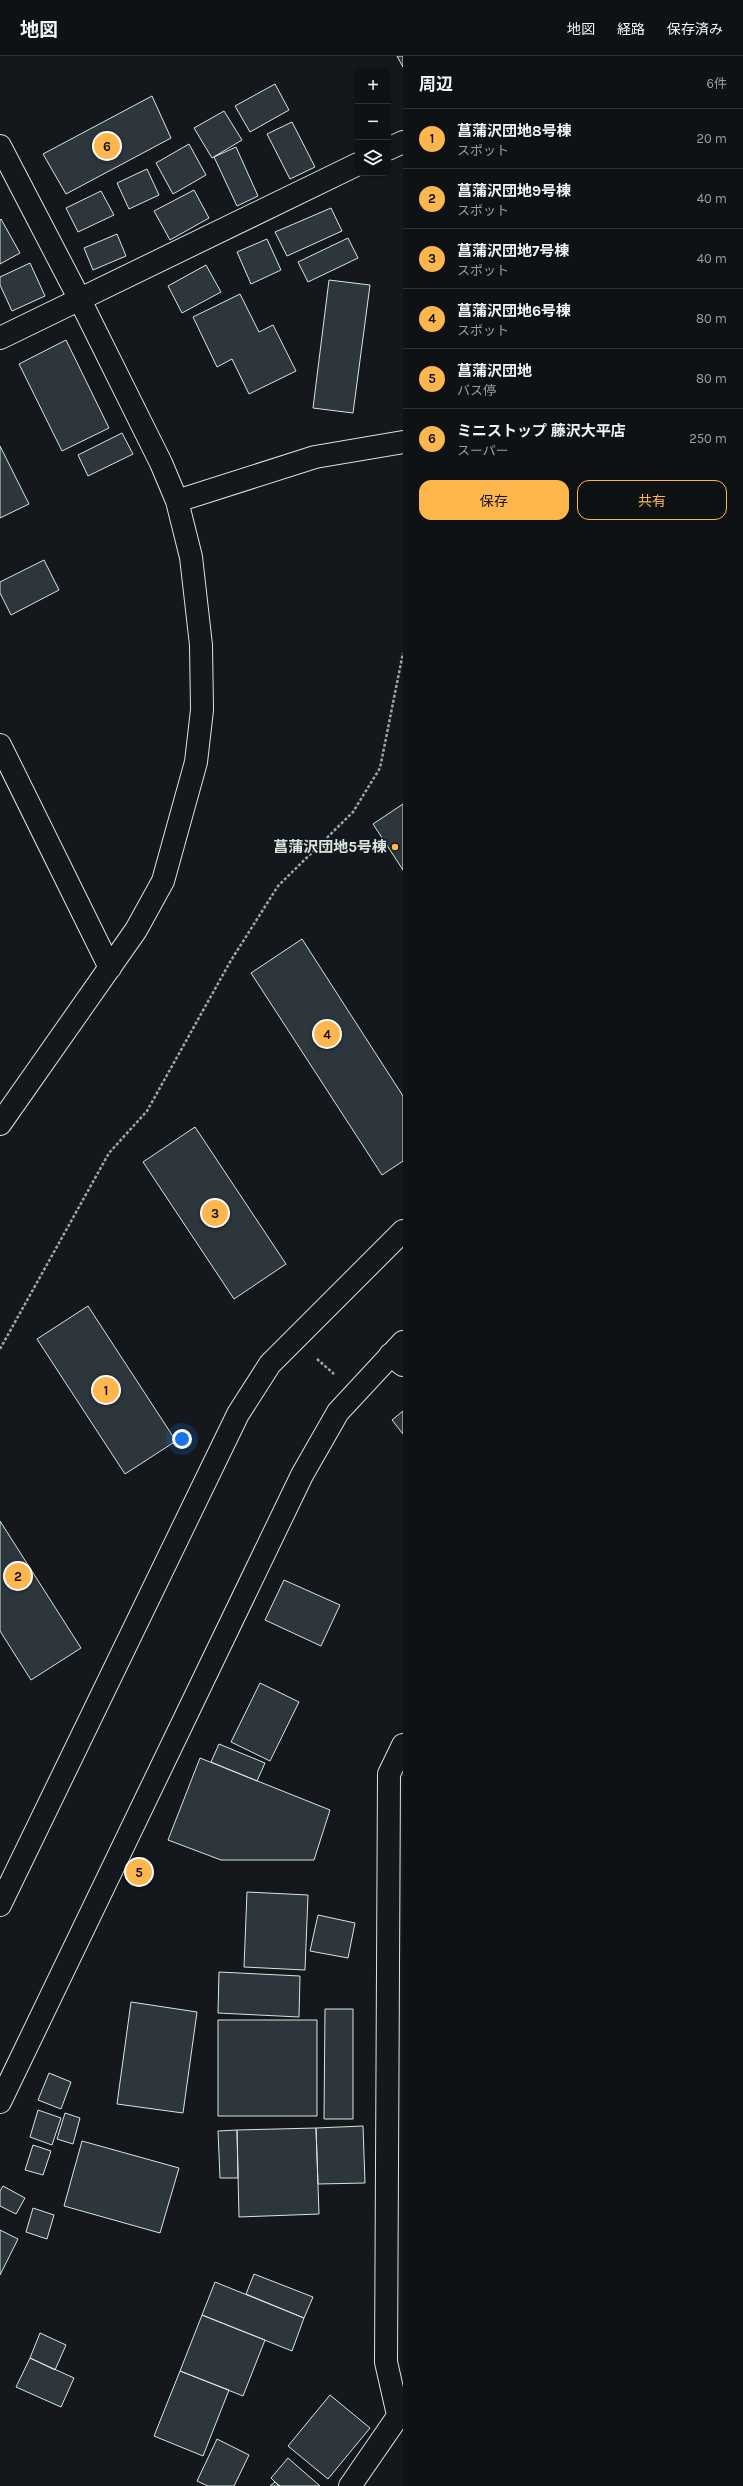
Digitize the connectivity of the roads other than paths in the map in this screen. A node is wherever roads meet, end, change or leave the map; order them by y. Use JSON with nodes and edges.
{"nodes":[{"id":1,"x":403,"y":142,"type":"edge"},
{"id":2,"x":0,"y":146,"type":"edge"},
{"id":3,"x":391,"y":148,"type":"edge"},
{"id":4,"x":355,"y":165,"type":"edge"},
{"id":5,"x":79,"y":298,"type":"junction"},
{"id":6,"x":0,"y":338,"type":"edge"},
{"id":7,"x":403,"y":442,"type":"edge"},
{"id":8,"x":177,"y":501,"type":"junction"},
{"id":9,"x":0,"y":745,"type":"edge"},
{"id":10,"x":110,"y":968,"type":"junction"},
{"id":11,"x":0,"y":1124,"type":"edge"},
{"id":12,"x":403,"y":1231,"type":"edge"},
{"id":13,"x":399,"y":1354,"type":"edge"},
{"id":14,"x":403,"y":1745,"type":"edge"},
{"id":15,"x":0,"y":1905,"type":"edge"},
{"id":16,"x":0,"y":2102,"type":"edge"},
{"id":17,"x":400,"y":2412,"type":"edge"},
{"id":18,"x":350,"y":2486,"type":"edge"}],
"edges":[{"from":1,"to":3,"type":"street"},
{"from":2,"to":5,"type":"street"},
{"from":4,"to":5,"type":"street"},
{"from":5,"to":6,"type":"street"},
{"from":5,"to":8,"type":"street"},
{"from":7,"to":8,"type":"street"},
{"from":8,"to":10,"type":"street"},
{"from":9,"to":10,"type":"street"},
{"from":10,"to":11,"type":"street"},
{"from":12,"to":15,"type":"street"},
{"from":13,"to":16,"type":"street"},
{"from":14,"to":17,"type":"street"},
{"from":17,"to":18,"type":"street"}]}
